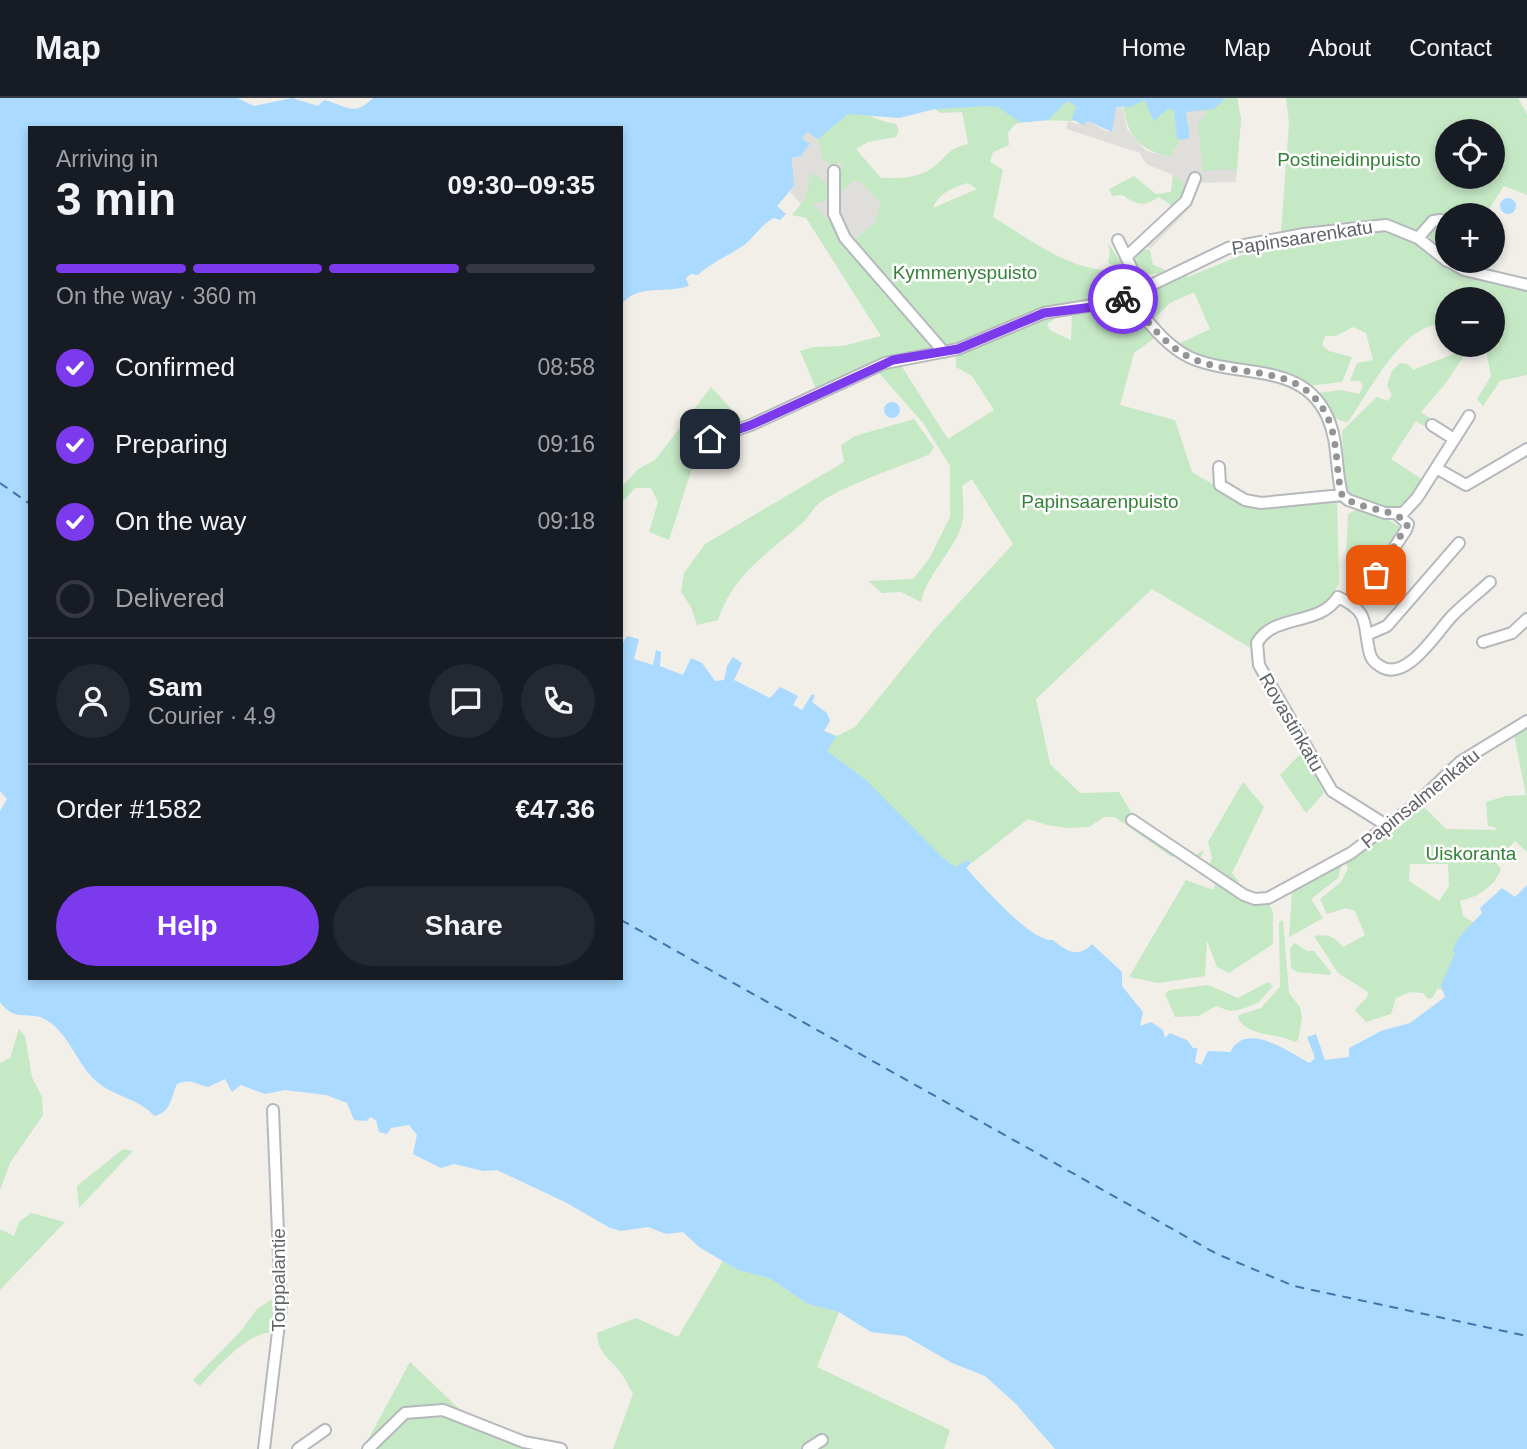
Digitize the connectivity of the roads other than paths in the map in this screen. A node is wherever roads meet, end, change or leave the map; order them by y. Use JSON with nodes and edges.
{"nodes":[{"id":1,"x":834,"y":171,"type":"dead end"},
{"id":2,"x":1195,"y":178,"type":"dead end"},
{"id":3,"x":1435,"y":221,"type":"edge"},
{"id":4,"x":1418,"y":238,"type":"junction"},
{"id":5,"x":1118,"y":240,"type":"dead end"},
{"id":6,"x":1435,"y":251,"type":"edge"},
{"id":7,"x":1126,"y":257,"type":"junction"},
{"id":8,"x":1477,"y":273,"type":"edge"},
{"id":9,"x":1527,"y":285,"type":"edge"},
{"id":10,"x":1142,"y":288,"type":"junction"},
{"id":11,"x":1127,"y":297,"type":"junction"},
{"id":12,"x":944,"y":352,"type":"junction"},
{"id":13,"x":1469,"y":416,"type":"dead end"},
{"id":14,"x":1432,"y":425,"type":"dead end"},
{"id":15,"x":1454,"y":439,"type":"junction"},
{"id":16,"x":1527,"y":449,"type":"edge"},
{"id":17,"x":688,"y":460,"type":"dead end"},
{"id":18,"x":1219,"y":467,"type":"dead end"},
{"id":19,"x":1436,"y":468,"type":"junction"},
{"id":20,"x":1345,"y":498,"type":"junction"},
{"id":21,"x":1398,"y":515,"type":"junction"},
{"id":22,"x":1459,"y":543,"type":"dead end"},
{"id":23,"x":1490,"y":582,"type":"dead end"},
{"id":24,"x":1361,"y":598,"type":"dead end"},
{"id":25,"x":1527,"y":619,"type":"edge"},
{"id":26,"x":1369,"y":634,"type":"junction"},
{"id":27,"x":1483,"y":642,"type":"dead end"},
{"id":28,"x":1527,"y":721,"type":"edge"},
{"id":29,"x":1132,"y":820,"type":"dead end"},
{"id":30,"x":1386,"y":825,"type":"junction"},
{"id":31,"x":273,"y":1110,"type":"dead end"},
{"id":32,"x":325,"y":1430,"type":"dead end"},
{"id":33,"x":822,"y":1440,"type":"dead end"},
{"id":34,"x":264,"y":1449,"type":"edge"},
{"id":35,"x":298,"y":1449,"type":"edge"},
{"id":36,"x":368,"y":1449,"type":"edge"},
{"id":37,"x":561,"y":1449,"type":"edge"},
{"id":38,"x":808,"y":1449,"type":"edge"}],
"edges":[{"from":1,"to":12,"type":"street"},
{"from":2,"to":7,"type":"street"},
{"from":3,"to":4,"type":"street"},
{"from":4,"to":6,"type":"street","name":"Papinsaarenkatu"},
{"from":4,"to":10,"type":"street","name":"Papinsaarenkatu"},
{"from":5,"to":7,"type":"street"},
{"from":7,"to":10,"type":"street"},
{"from":8,"to":9,"type":"street","name":"Papinsaarenkatu"},
{"from":10,"to":11,"type":"street","name":"Papinsaarenkatu"},
{"from":11,"to":12,"type":"street","name":"Papinsaarenkatu"},
{"from":11,"to":20,"type":"street"},
{"from":12,"to":17,"type":"street","name":"Papinsaarenkatu"},
{"from":13,"to":15,"type":"street"},
{"from":14,"to":15,"type":"street"},
{"from":15,"to":19,"type":"street"},
{"from":16,"to":19,"type":"street"},
{"from":18,"to":20,"type":"street"},
{"from":19,"to":21,"type":"street"},
{"from":20,"to":21,"type":"street"},
{"from":21,"to":24,"type":"street"},
{"from":22,"to":26,"type":"street"},
{"from":23,"to":26,"type":"street"},
{"from":25,"to":27,"type":"street"},
{"from":26,"to":30,"type":"street","name":"Rovastinkatu"},
{"from":28,"to":30,"type":"street","name":"Papinsalmenkatu"},
{"from":29,"to":30,"type":"street","name":"Papinsalmenkatu"},
{"from":31,"to":34,"type":"street","name":"Torppalantie"},
{"from":32,"to":35,"type":"street"},
{"from":33,"to":38,"type":"street"},
{"from":36,"to":37,"type":"street"}]}
